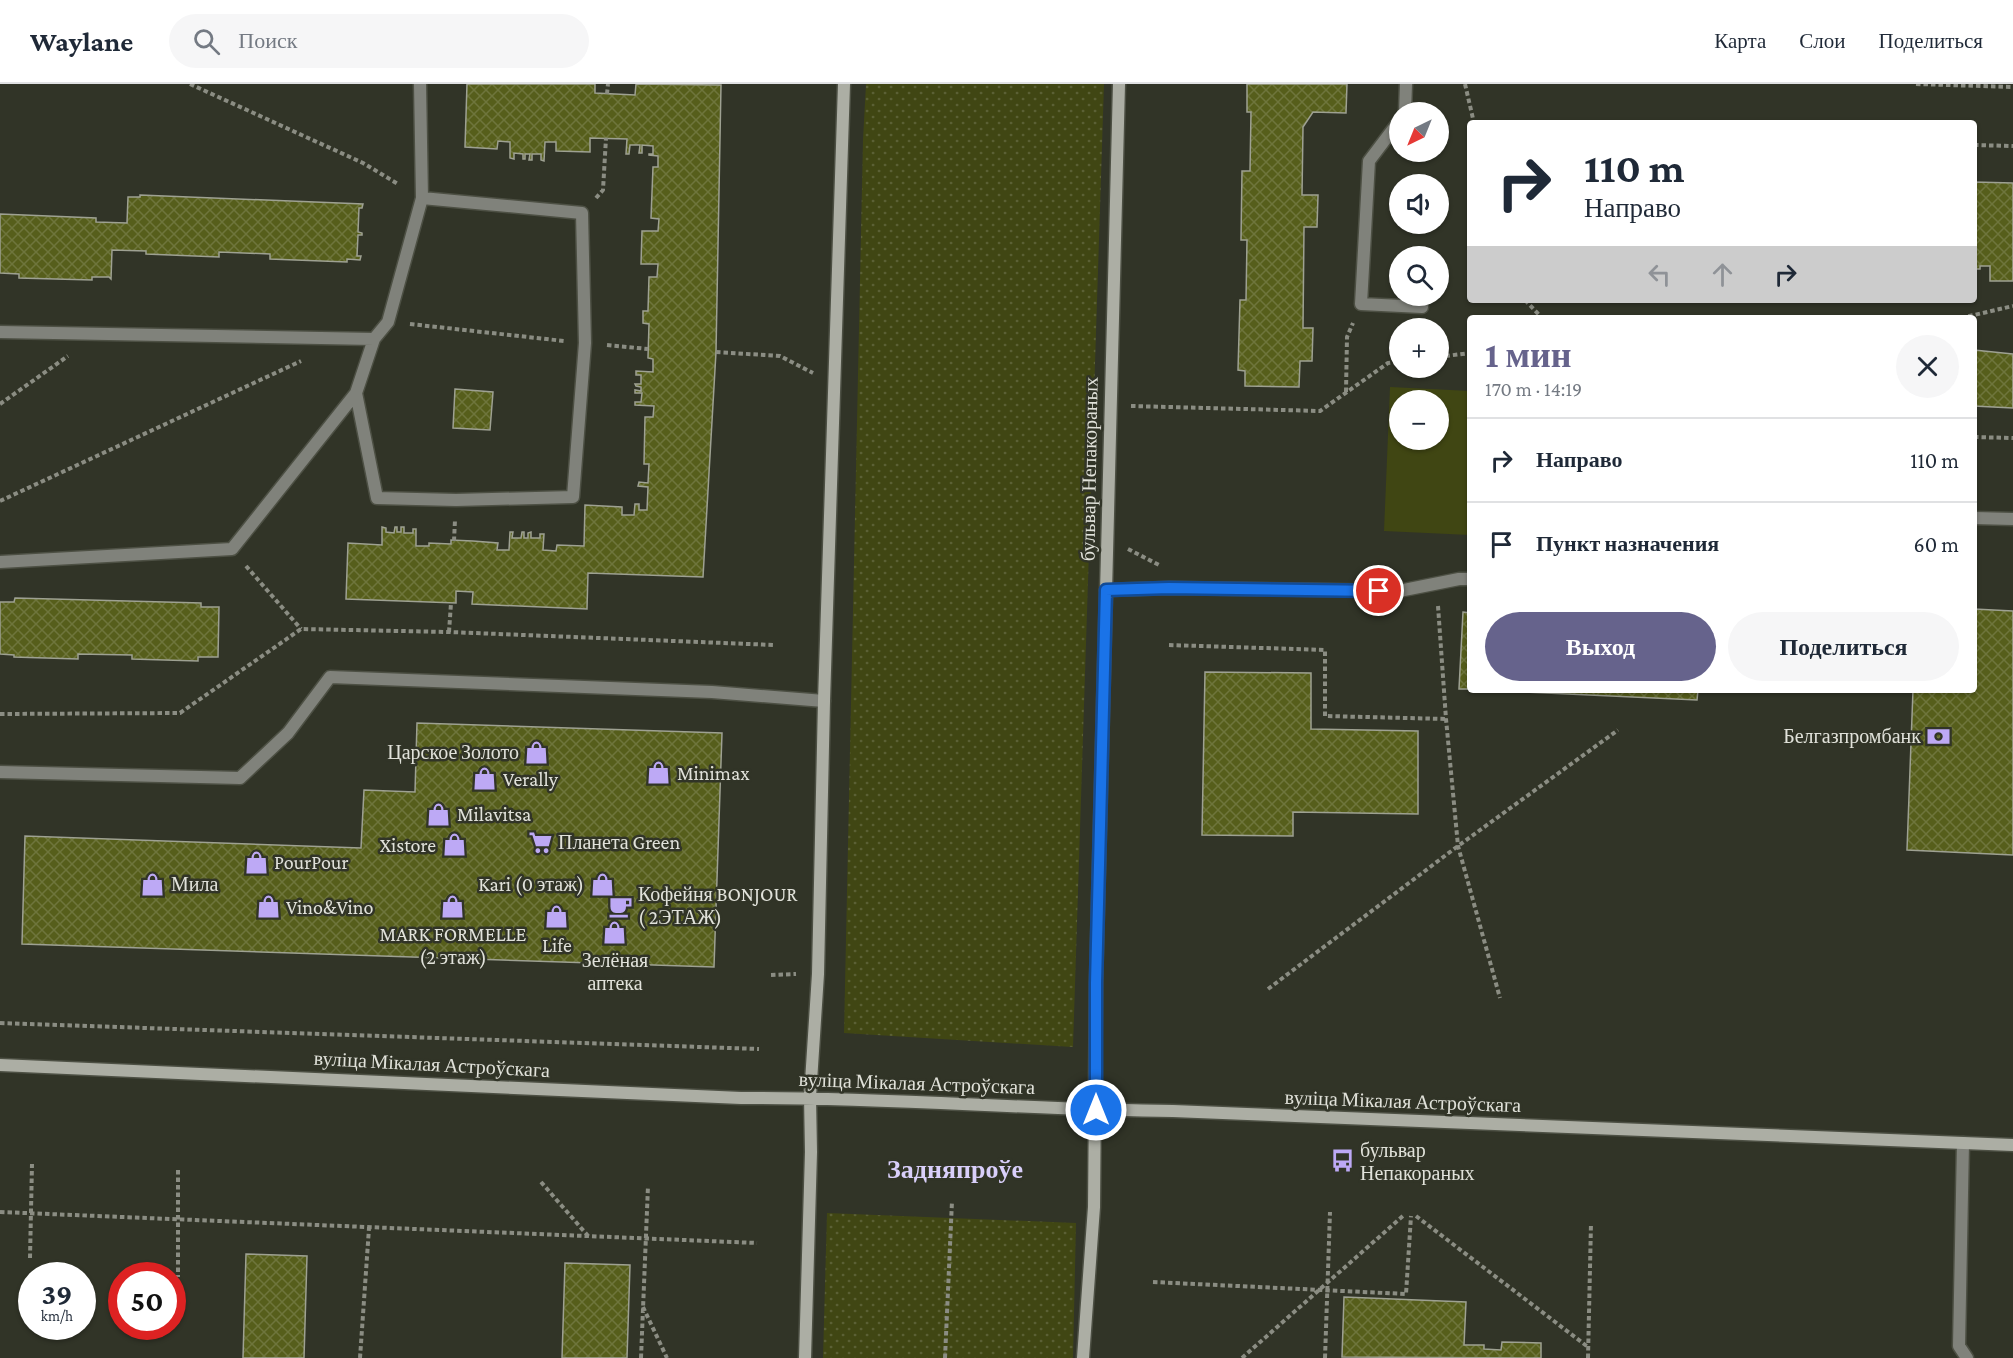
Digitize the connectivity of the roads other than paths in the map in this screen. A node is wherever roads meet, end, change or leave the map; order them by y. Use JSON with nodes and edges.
{"nodes":[{"id":1,"x":420,"y":84,"type":"edge"},
{"id":2,"x":844,"y":84,"type":"edge"},
{"id":3,"x":1119,"y":84,"type":"edge"},
{"id":4,"x":1406,"y":84,"type":"edge"},
{"id":5,"x":1405,"y":102,"type":"edge"},
{"id":6,"x":1389,"y":135,"type":"edge"},
{"id":7,"x":422,"y":198,"type":"junction"},
{"id":8,"x":1422,"y":307,"type":"dead end"},
{"id":9,"x":0,"y":332,"type":"edge"},
{"id":10,"x":374,"y":339,"type":"junction"},
{"id":11,"x":356,"y":393,"type":"junction"},
{"id":12,"x":1977,"y":518,"type":"edge"},
{"id":13,"x":2013,"y":519,"type":"edge"},
{"id":14,"x":0,"y":562,"type":"edge"},
{"id":15,"x":1467,"y":579,"type":"edge"},
{"id":16,"x":1106,"y":590,"type":"junction"},
{"id":17,"x":824,"y":701,"type":"junction"},
{"id":18,"x":0,"y":772,"type":"edge"},
{"id":19,"x":0,"y":1065,"type":"edge"},
{"id":20,"x":810,"y":1098,"type":"junction"},
{"id":21,"x":1096,"y":1110,"type":"junction"},
{"id":22,"x":1963,"y":1143,"type":"junction"},
{"id":23,"x":2013,"y":1145,"type":"edge"},
{"id":24,"x":805,"y":1358,"type":"edge"},
{"id":25,"x":1083,"y":1358,"type":"edge"},
{"id":26,"x":1968,"y":1358,"type":"edge"}],
"edges":[{"from":1,"to":7,"type":"lane"},
{"from":2,"to":17,"type":"main road"},
{"from":3,"to":16,"type":"main road","name":"бульвар Непакораных"},
{"from":4,"to":5,"type":"lane"},
{"from":6,"to":8,"type":"lane"},
{"from":7,"to":10,"type":"lane"},
{"from":7,"to":11,"type":"lane"},
{"from":9,"to":10,"type":"lane"},
{"from":10,"to":11,"type":"lane"},
{"from":11,"to":14,"type":"lane"},
{"from":12,"to":13,"type":"lane"},
{"from":15,"to":16,"type":"lane"},
{"from":16,"to":21,"type":"main road","name":"бульвар Непакораных"},
{"from":17,"to":18,"type":"lane"},
{"from":17,"to":20,"type":"main road"},
{"from":19,"to":20,"type":"main road","name":"вуліца Мікалая Астроўскага"},
{"from":20,"to":21,"type":"main road","name":"вуліца Мікалая Астроўскага"},
{"from":20,"to":24,"type":"main road"},
{"from":21,"to":22,"type":"main road","name":"вуліца Мікалая Астроўскага"},
{"from":21,"to":25,"type":"main road","name":"бульвар Непакораных"},
{"from":22,"to":23,"type":"main road","name":"вуліца Мікалая Астроўскага"},
{"from":22,"to":26,"type":"lane"}]}
